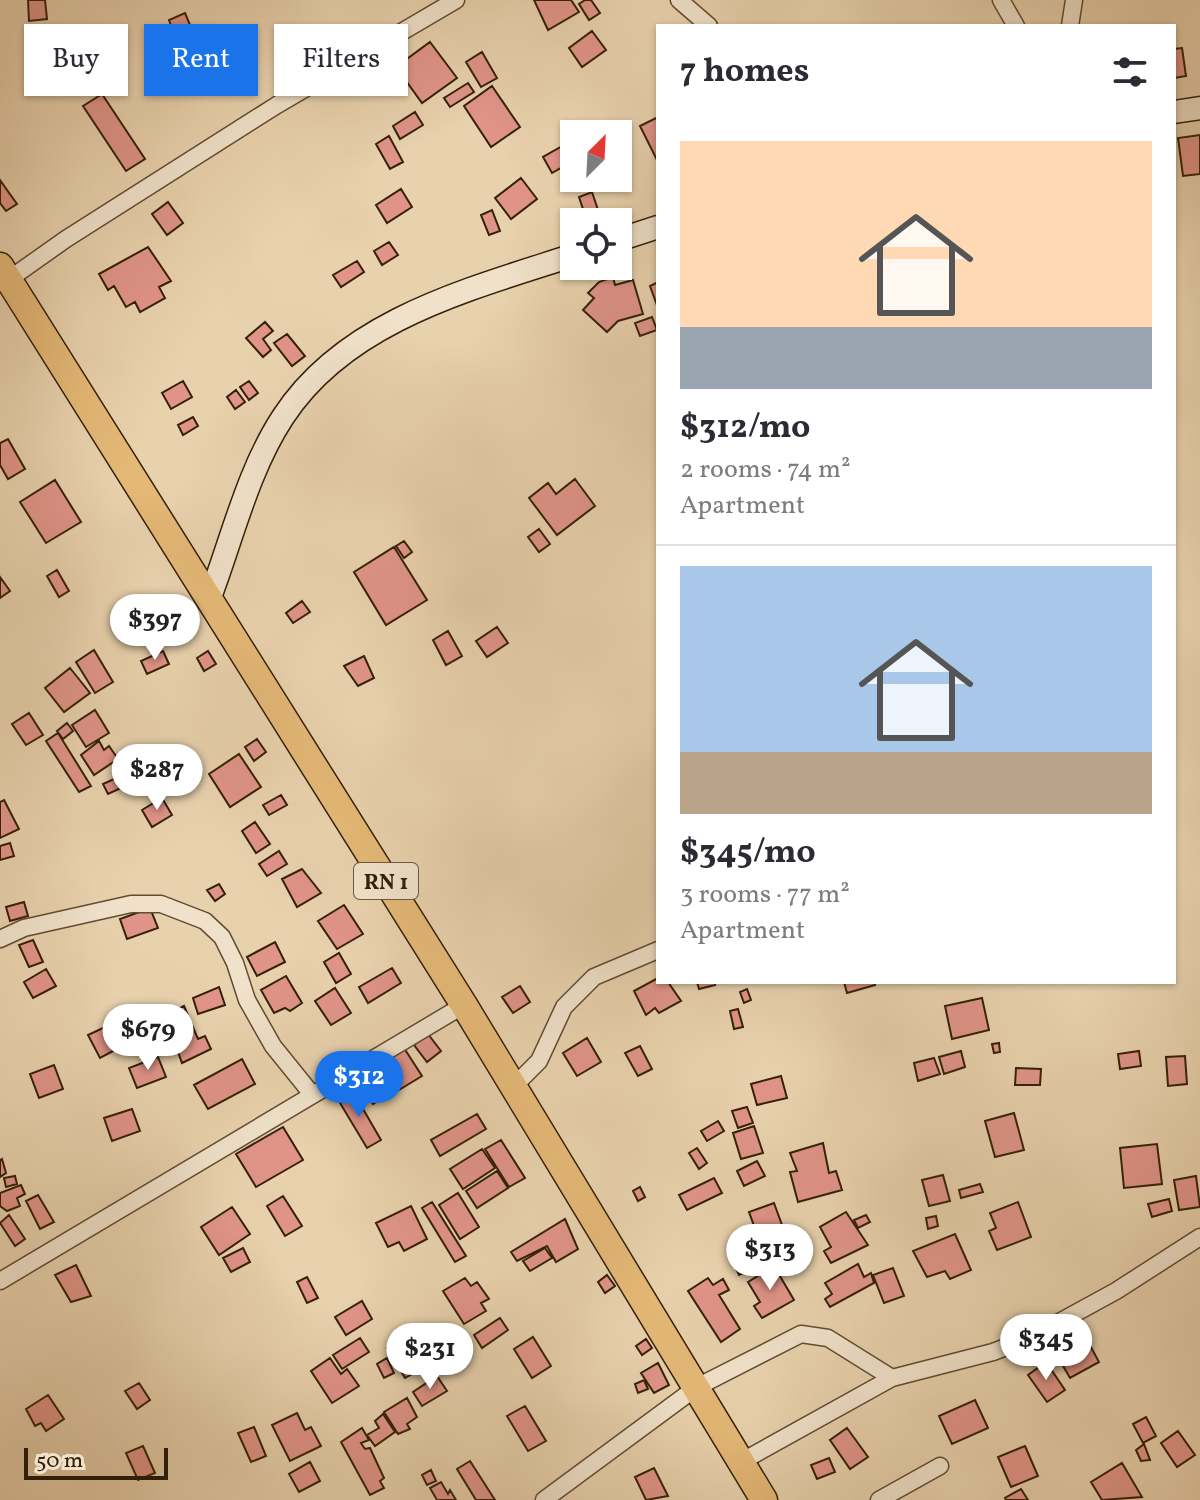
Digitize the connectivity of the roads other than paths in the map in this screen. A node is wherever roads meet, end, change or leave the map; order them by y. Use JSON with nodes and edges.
{"nodes":[{"id":1,"x":456,"y":0,"type":"edge"},
{"id":2,"x":679,"y":0,"type":"edge"},
{"id":3,"x":1001,"y":0,"type":"edge"},
{"id":4,"x":1074,"y":0,"type":"edge"},
{"id":5,"x":707,"y":24,"type":"edge"},
{"id":6,"x":1015,"y":24,"type":"edge"},
{"id":7,"x":1070,"y":24,"type":"edge"},
{"id":8,"x":1200,"y":108,"type":"edge"},
{"id":9,"x":1176,"y":112,"type":"edge"},
{"id":10,"x":656,"y":228,"type":"edge"},
{"id":11,"x":632,"y":235,"type":"edge"},
{"id":12,"x":560,"y":260,"type":"edge"},
{"id":13,"x":4,"y":273,"type":"edge"},
{"id":14,"x":210,"y":597,"type":"junction"},
{"id":15,"x":0,"y":939,"type":"edge"},
{"id":16,"x":656,"y":951,"type":"edge"},
{"id":17,"x":464,"y":1005,"type":"junction"},
{"id":18,"x":514,"y":1086,"type":"junction"},
{"id":19,"x":311,"y":1093,"type":"junction"},
{"id":20,"x":1200,"y":1237,"type":"edge"},
{"id":21,"x":0,"y":1281,"type":"edge"},
{"id":22,"x":892,"y":1378,"type":"junction"},
{"id":23,"x":697,"y":1387,"type":"junction"},
{"id":24,"x":739,"y":1463,"type":"junction"},
{"id":25,"x":940,"y":1466,"type":"dead end"},
{"id":26,"x":544,"y":1500,"type":"edge"},
{"id":27,"x":764,"y":1500,"type":"edge"},
{"id":28,"x":879,"y":1500,"type":"edge"}],
"edges":[{"from":1,"to":13,"type":"street"},
{"from":2,"to":5,"type":"street"},
{"from":3,"to":6,"type":"street"},
{"from":4,"to":7,"type":"street"},
{"from":8,"to":9,"type":"street"},
{"from":10,"to":11,"type":"street"},
{"from":12,"to":14,"type":"street"},
{"from":13,"to":14,"type":"main road","number":"RN 1"},
{"from":14,"to":17,"type":"main road","number":"RN 1"},
{"from":15,"to":19,"type":"street"},
{"from":16,"to":18,"type":"street"},
{"from":17,"to":18,"type":"main road","number":"RN 1"},
{"from":17,"to":19,"type":"street"},
{"from":18,"to":23,"type":"main road","number":"RN 1"},
{"from":19,"to":21,"type":"street"},
{"from":20,"to":22,"type":"street"},
{"from":22,"to":23,"type":"street"},
{"from":22,"to":24,"type":"street"},
{"from":23,"to":24,"type":"main road","number":"RN 1"},
{"from":23,"to":26,"type":"street"},
{"from":24,"to":27,"type":"main road","number":"RN 1"},
{"from":25,"to":28,"type":"street"}]}
